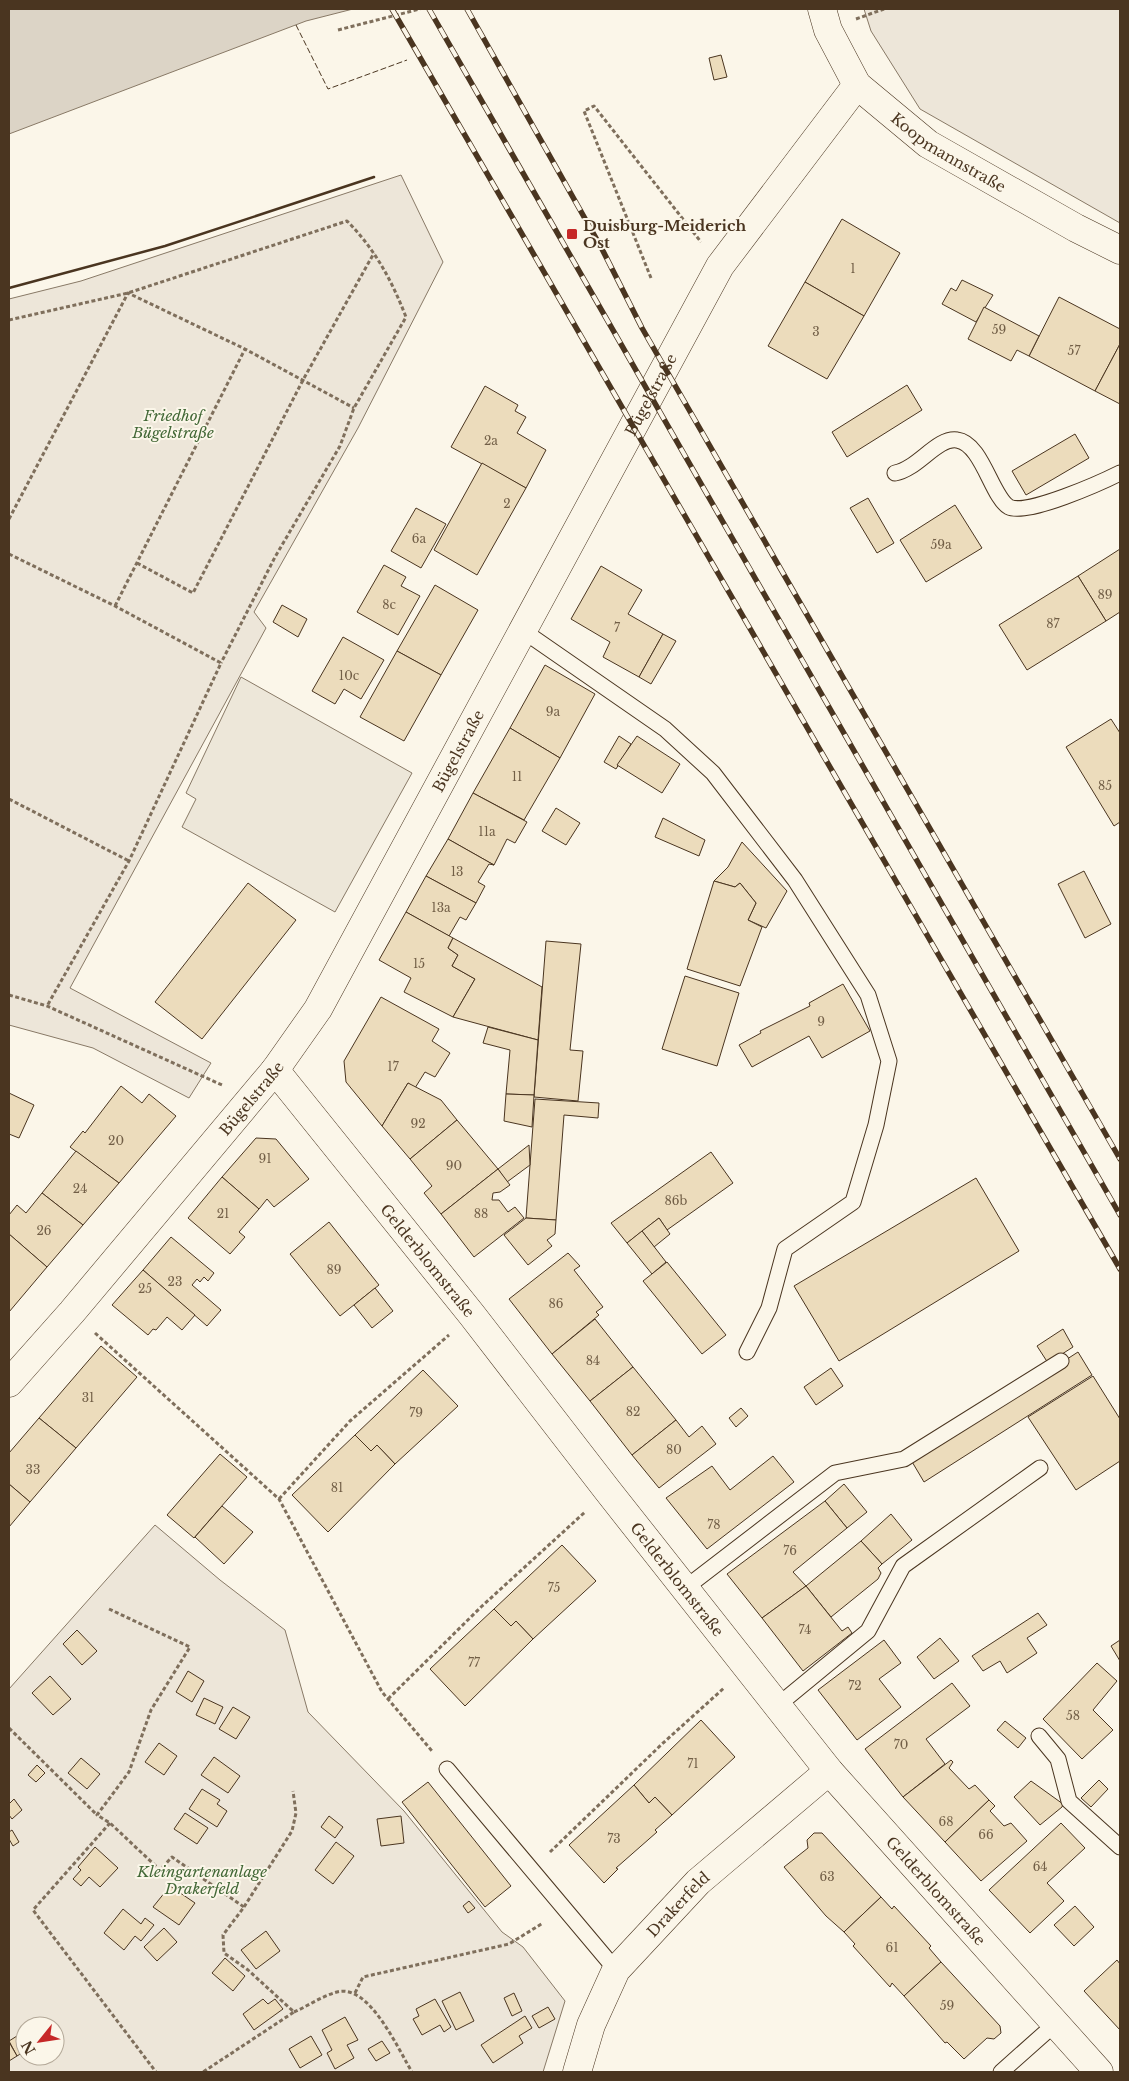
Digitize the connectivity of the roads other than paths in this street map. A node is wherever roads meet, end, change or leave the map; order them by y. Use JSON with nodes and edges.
{"nodes":[{"id":1,"x":822,"y":9,"type":"edge"},
{"id":2,"x":857,"y":85,"type":"junction"},
{"id":3,"x":1120,"y":250,"type":"edge"},
{"id":4,"x":895,"y":473,"type":"dead end"},
{"id":5,"x":1120,"y":473,"type":"edge"},
{"id":6,"x":522,"y":630,"type":"junction"},
{"id":7,"x":275,"y":1070,"type":"junction"},
{"id":8,"x":747,"y":1352,"type":"dead end"},
{"id":9,"x":1061,"y":1361,"type":"dead end"},
{"id":10,"x":9,"y":1383,"type":"edge"},
{"id":11,"x":1040,"y":1468,"type":"dead end"},
{"id":12,"x":684,"y":1589,"type":"junction"},
{"id":13,"x":777,"y":1706,"type":"junction"},
{"id":14,"x":1039,"y":1736,"type":"dead end"},
{"id":15,"x":447,"y":1769,"type":"road end"},
{"id":16,"x":829,"y":1771,"type":"junction"},
{"id":17,"x":1120,"y":1847,"type":"edge"},
{"id":18,"x":616,"y":1970,"type":"junction"},
{"id":19,"x":1055,"y":2024,"type":"junction"},
{"id":20,"x":577,"y":2072,"type":"edge"},
{"id":21,"x":1001,"y":2072,"type":"edge"},
{"id":22,"x":1099,"y":2072,"type":"edge"}],
"edges":[{"from":1,"to":2,"type":"street","name":"Koopmannstraße"},
{"from":2,"to":3,"type":"street","name":"Koopmannstraße"},
{"from":2,"to":6,"type":"street","name":"Bügelstraße"},
{"from":4,"to":5,"type":"lane"},
{"from":6,"to":7,"type":"street","name":"Bügelstraße"},
{"from":6,"to":8,"type":"lane"},
{"from":7,"to":10,"type":"street","name":"Bügelstraße"},
{"from":7,"to":12,"type":"street","name":"Gelderblomstraße"},
{"from":9,"to":12,"type":"lane"},
{"from":11,"to":13,"type":"lane"},
{"from":12,"to":13,"type":"street","name":"Gelderblomstraße"},
{"from":13,"to":16,"type":"street","name":"Gelderblomstraße"},
{"from":14,"to":17,"type":"lane"},
{"from":15,"to":18,"type":"lane"},
{"from":16,"to":18,"type":"street","name":"Drakerfeld"},
{"from":16,"to":19,"type":"street","name":"Gelderblomstraße"},
{"from":18,"to":20,"type":"street","name":"Drakerfeld"},
{"from":19,"to":21,"type":"lane"},
{"from":19,"to":22,"type":"street","name":"Gelderblomstraße"}]}
